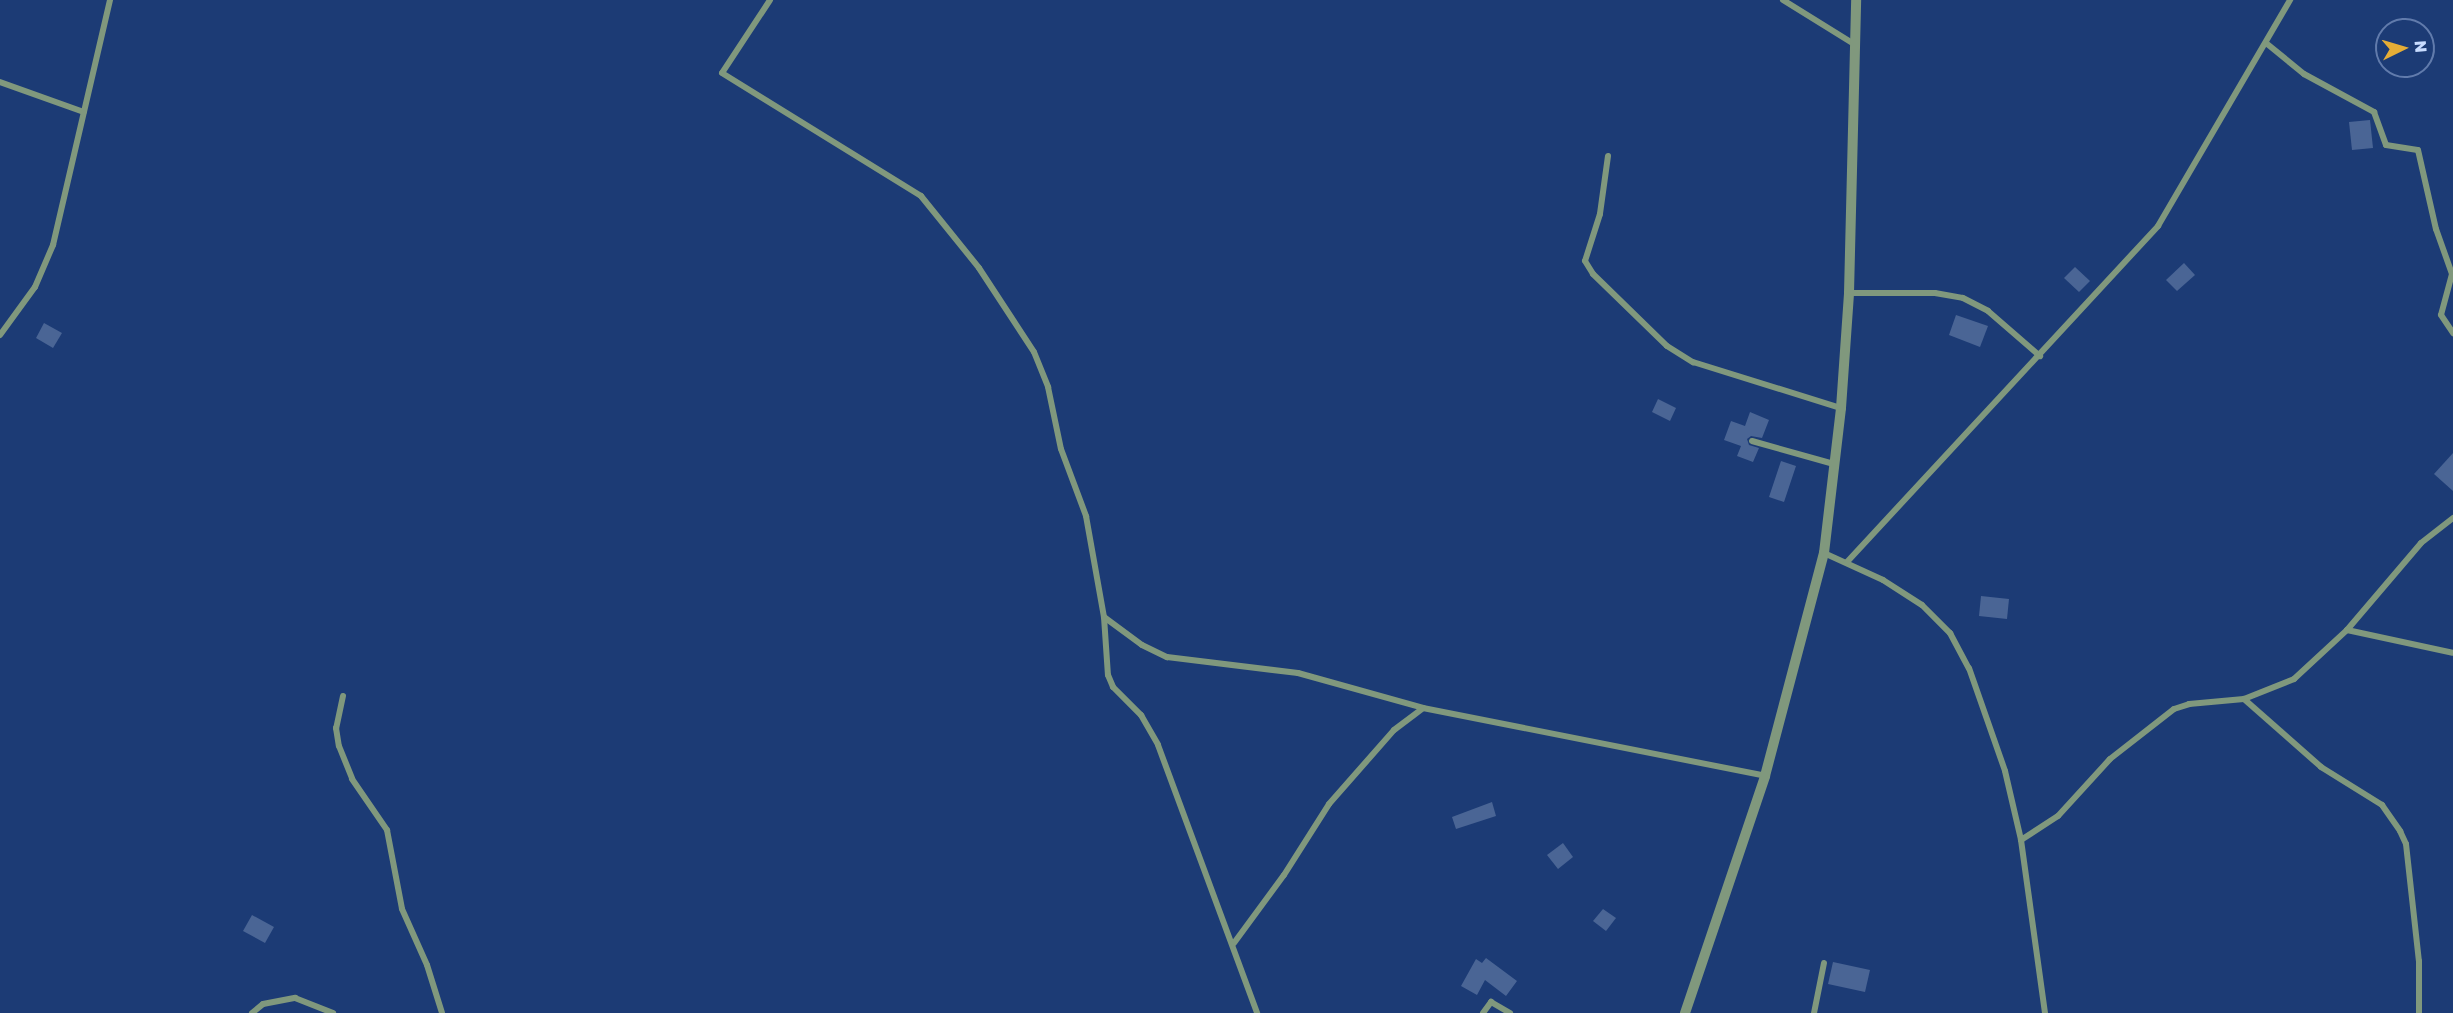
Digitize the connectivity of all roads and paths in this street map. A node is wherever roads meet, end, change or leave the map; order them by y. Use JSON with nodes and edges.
{"nodes":[{"id":1,"x":110,"y":0,"type":"edge"},
{"id":2,"x":770,"y":0,"type":"edge"},
{"id":3,"x":1783,"y":0,"type":"edge"},
{"id":4,"x":1856,"y":0,"type":"edge"},
{"id":5,"x":2290,"y":0,"type":"edge"},
{"id":6,"x":2266,"y":43,"type":"junction"},
{"id":7,"x":1854,"y":44,"type":"junction"},
{"id":8,"x":0,"y":82,"type":"edge"},
{"id":9,"x":84,"y":112,"type":"junction"},
{"id":10,"x":1608,"y":156,"type":"dead end"},
{"id":11,"x":1849,"y":293,"type":"junction"},
{"id":12,"x":2453,"y":333,"type":"edge"},
{"id":13,"x":0,"y":335,"type":"edge"},
{"id":14,"x":2040,"y":356,"type":"junction"},
{"id":15,"x":1841,"y":408,"type":"junction"},
{"id":16,"x":1752,"y":441,"type":"dead end"},
{"id":17,"x":1834,"y":464,"type":"junction"},
{"id":18,"x":2453,"y":518,"type":"edge"},
{"id":19,"x":1824,"y":553,"type":"junction"},
{"id":20,"x":1847,"y":562,"type":"junction"},
{"id":21,"x":1104,"y":618,"type":"junction"},
{"id":22,"x":2347,"y":630,"type":"junction"},
{"id":23,"x":2453,"y":653,"type":"edge"},
{"id":24,"x":343,"y":696,"type":"dead end"},
{"id":25,"x":2244,"y":699,"type":"junction"},
{"id":26,"x":1423,"y":708,"type":"junction"},
{"id":27,"x":1765,"y":776,"type":"junction"},
{"id":28,"x":2021,"y":840,"type":"junction"},
{"id":29,"x":1234,"y":943,"type":"junction"},
{"id":30,"x":1824,"y":963,"type":"dead end"},
{"id":31,"x":252,"y":1013,"type":"edge"},
{"id":32,"x":333,"y":1013,"type":"edge"},
{"id":33,"x":442,"y":1013,"type":"edge"},
{"id":34,"x":1257,"y":1013,"type":"edge"},
{"id":35,"x":1483,"y":1013,"type":"edge"},
{"id":36,"x":1510,"y":1013,"type":"edge"},
{"id":37,"x":1686,"y":1013,"type":"edge"},
{"id":38,"x":1814,"y":1013,"type":"edge"},
{"id":39,"x":2045,"y":1013,"type":"edge"},
{"id":40,"x":2419,"y":1013,"type":"edge"}],
"edges":[{"from":1,"to":9,"type":"street"},
{"from":2,"to":21,"type":"street"},
{"from":3,"to":7,"type":"street"},
{"from":4,"to":7,"type":"street"},
{"from":5,"to":6,"type":"street"},
{"from":6,"to":12,"type":"street"},
{"from":6,"to":14,"type":"street"},
{"from":7,"to":11,"type":"street"},
{"from":8,"to":9,"type":"street"},
{"from":9,"to":13,"type":"street"},
{"from":10,"to":15,"type":"street"},
{"from":11,"to":14,"type":"street"},
{"from":11,"to":15,"type":"street"},
{"from":14,"to":20,"type":"street"},
{"from":15,"to":17,"type":"street"},
{"from":16,"to":17,"type":"street"},
{"from":17,"to":19,"type":"street"},
{"from":18,"to":22,"type":"street"},
{"from":19,"to":20,"type":"street"},
{"from":19,"to":27,"type":"street"},
{"from":20,"to":28,"type":"street"},
{"from":21,"to":26,"type":"street"},
{"from":21,"to":29,"type":"street"},
{"from":22,"to":23,"type":"street"},
{"from":22,"to":25,"type":"street"},
{"from":24,"to":33,"type":"street"},
{"from":25,"to":28,"type":"street"},
{"from":25,"to":40,"type":"street"},
{"from":26,"to":27,"type":"street"},
{"from":26,"to":29,"type":"street"},
{"from":27,"to":37,"type":"street"},
{"from":28,"to":39,"type":"street"},
{"from":29,"to":34,"type":"street"},
{"from":30,"to":38,"type":"street"},
{"from":31,"to":32,"type":"street"},
{"from":35,"to":36,"type":"street"}]}
